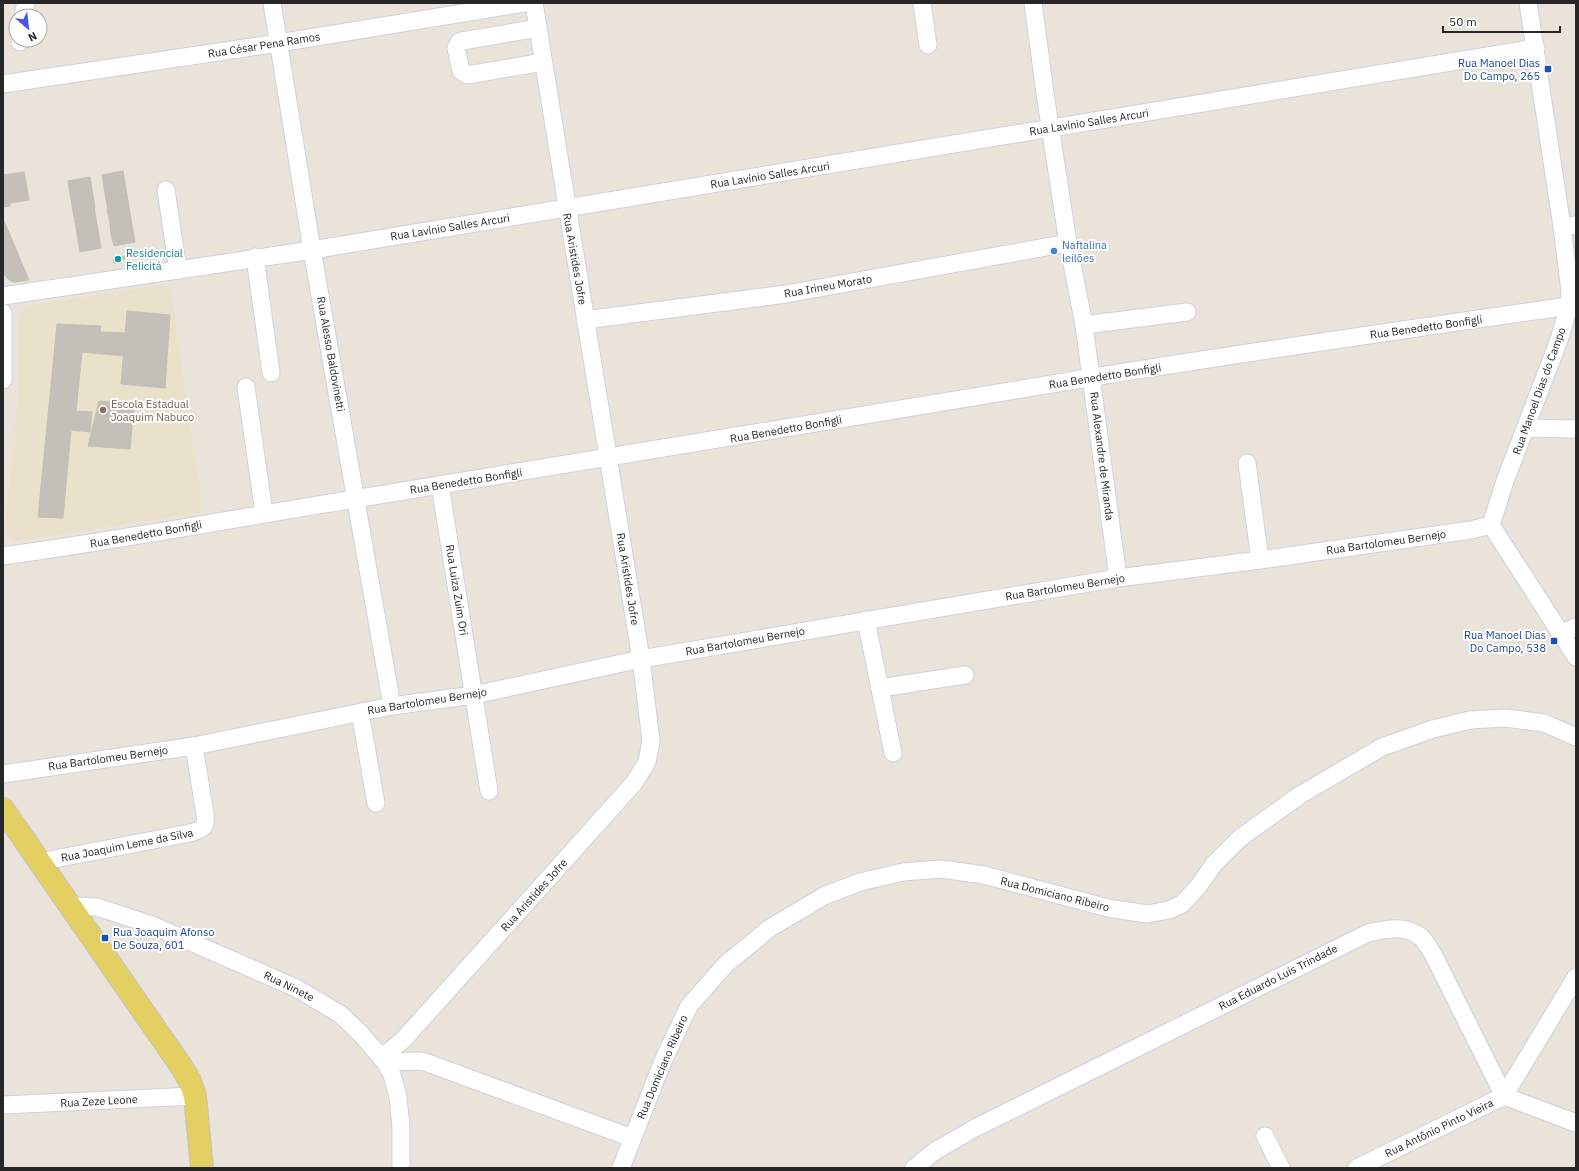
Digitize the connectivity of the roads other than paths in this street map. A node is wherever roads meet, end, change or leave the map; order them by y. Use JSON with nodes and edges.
{"nodes":[{"id":1,"x":272,"y":3,"type":"edge"},
{"id":2,"x":524,"y":3,"type":"edge"},
{"id":3,"x":534,"y":3,"type":"edge"},
{"id":4,"x":922,"y":3,"type":"edge"},
{"id":5,"x":1033,"y":3,"type":"edge"},
{"id":6,"x":1528,"y":3,"type":"edge"},
{"id":7,"x":538,"y":28,"type":"junction"},
{"id":8,"x":279,"y":43,"type":"junction"},
{"id":9,"x":928,"y":45,"type":"dead end"},
{"id":10,"x":1536,"y":48,"type":"junction"},
{"id":11,"x":543,"y":62,"type":"junction"},
{"id":12,"x":3,"y":84,"type":"edge"},
{"id":13,"x":1050,"y":128,"type":"junction"},
{"id":14,"x":166,"y":190,"type":"dead end"},
{"id":15,"x":566,"y":208,"type":"junction"},
{"id":16,"x":1569,"y":226,"type":"edge"},
{"id":17,"x":1068,"y":243,"type":"junction"},
{"id":18,"x":312,"y":250,"type":"junction"},
{"id":19,"x":255,"y":258,"type":"junction"},
{"id":20,"x":178,"y":270,"type":"junction"},
{"id":21,"x":3,"y":296,"type":"edge"},
{"id":22,"x":1569,"y":306,"type":"junction"},
{"id":23,"x":1188,"y":312,"type":"dead end"},
{"id":24,"x":3,"y":313,"type":"edge"},
{"id":25,"x":585,"y":320,"type":"junction"},
{"id":26,"x":1084,"y":325,"type":"junction"},
{"id":27,"x":271,"y":373,"type":"dead end"},
{"id":28,"x":1092,"y":377,"type":"junction"},
{"id":29,"x":3,"y":380,"type":"edge"},
{"id":30,"x":246,"y":387,"type":"dead end"},
{"id":31,"x":1526,"y":428,"type":"junction"},
{"id":32,"x":1576,"y":429,"type":"edge"},
{"id":33,"x":609,"y":458,"type":"junction"},
{"id":34,"x":1247,"y":463,"type":"dead end"},
{"id":35,"x":440,"y":485,"type":"junction"},
{"id":36,"x":357,"y":499,"type":"junction"},
{"id":37,"x":264,"y":514,"type":"junction"},
{"id":38,"x":1491,"y":525,"type":"junction"},
{"id":39,"x":3,"y":556,"type":"edge"},
{"id":40,"x":1260,"y":560,"type":"junction"},
{"id":41,"x":1118,"y":578,"type":"junction"},
{"id":42,"x":866,"y":620,"type":"junction"},
{"id":43,"x":1576,"y":626,"type":"edge"},
{"id":44,"x":1560,"y":634,"type":"junction"},
{"id":45,"x":1576,"y":657,"type":"edge"},
{"id":46,"x":641,"y":659,"type":"junction"},
{"id":47,"x":965,"y":675,"type":"dead end"},
{"id":48,"x":880,"y":688,"type":"junction"},
{"id":49,"x":474,"y":695,"type":"junction"},
{"id":50,"x":392,"y":706,"type":"junction"},
{"id":51,"x":360,"y":712,"type":"junction"},
{"id":52,"x":1576,"y":737,"type":"edge"},
{"id":53,"x":194,"y":746,"type":"junction"},
{"id":54,"x":893,"y":753,"type":"dead end"},
{"id":55,"x":3,"y":774,"type":"edge"},
{"id":56,"x":489,"y":791,"type":"dead end"},
{"id":57,"x":376,"y":804,"type":"dead end"},
{"id":58,"x":3,"y":809,"type":"edge"},
{"id":59,"x":39,"y":862,"type":"junction"},
{"id":60,"x":72,"y":906,"type":"junction"},
{"id":61,"x":1576,"y":977,"type":"edge"},
{"id":62,"x":383,"y":1060,"type":"junction"},
{"id":63,"x":195,"y":1096,"type":"junction"},
{"id":64,"x":1504,"y":1096,"type":"junction"},
{"id":65,"x":3,"y":1105,"type":"edge"},
{"id":66,"x":1576,"y":1123,"type":"edge"},
{"id":67,"x":1265,"y":1136,"type":"dead end"},
{"id":68,"x":632,"y":1138,"type":"junction"},
{"id":69,"x":202,"y":1168,"type":"edge"},
{"id":70,"x":401,"y":1168,"type":"edge"},
{"id":71,"x":622,"y":1168,"type":"edge"},
{"id":72,"x":914,"y":1168,"type":"edge"},
{"id":73,"x":1281,"y":1168,"type":"edge"},
{"id":74,"x":1357,"y":1168,"type":"edge"}],
"edges":[{"from":1,"to":8,"type":"street","name":"Rua Alesso Baldovinetti"},
{"from":2,"to":8,"type":"street","name":"Rua César Pena Ramos"},
{"from":3,"to":7,"type":"street","name":"Rua Aristides Jofre"},
{"from":4,"to":9,"type":"street"},
{"from":5,"to":13,"type":"street","name":"Rua Alexandre de Miranda"},
{"from":6,"to":10,"type":"street","name":"Rua Manoel Dias do Campo"},
{"from":7,"to":11,"type":"street","name":"Rua Aristides Jofre"},
{"from":7,"to":11,"type":"street"},
{"from":8,"to":12,"type":"street","name":"Rua César Pena Ramos"},
{"from":8,"to":18,"type":"street","name":"Rua Alesso Baldovinetti"},
{"from":10,"to":13,"type":"street","name":"Rua Lavínio Salles Arcuri"},
{"from":10,"to":16,"type":"street","name":"Rua Manoel Dias do Campo"},
{"from":11,"to":15,"type":"street","name":"Rua Aristides Jofre"},
{"from":13,"to":15,"type":"street","name":"Rua Lavínio Salles Arcuri"},
{"from":13,"to":17,"type":"street","name":"Rua Alexandre de Miranda"},
{"from":14,"to":20,"type":"street"},
{"from":15,"to":18,"type":"street","name":"Rua Lavínio Salles Arcuri"},
{"from":15,"to":25,"type":"street","name":"Rua Aristides Jofre"},
{"from":16,"to":22,"type":"street","name":"Rua Manoel Dias do Campo"},
{"from":17,"to":25,"type":"street","name":"Rua Irineu Morato"},
{"from":17,"to":26,"type":"street","name":"Rua Alexandre de Miranda"},
{"from":18,"to":19,"type":"street","name":"Rua Lavínio Salles Arcuri"},
{"from":18,"to":36,"type":"street","name":"Rua Alesso Baldovinetti"},
{"from":19,"to":20,"type":"street","name":"Rua Lavínio Salles Arcuri"},
{"from":19,"to":27,"type":"street"},
{"from":20,"to":21,"type":"street","name":"Rua Lavínio Salles Arcuri"},
{"from":22,"to":28,"type":"street","name":"Rua Benedetto Bonfigli"},
{"from":22,"to":31,"type":"street","name":"Rua Manoel Dias do Campo"},
{"from":23,"to":26,"type":"street"},
{"from":24,"to":29,"type":"street"},
{"from":25,"to":33,"type":"street","name":"Rua Aristides Jofre"},
{"from":26,"to":28,"type":"street","name":"Rua Alexandre de Miranda"},
{"from":28,"to":33,"type":"street","name":"Rua Benedetto Bonfigli"},
{"from":28,"to":41,"type":"street","name":"Rua Alexandre de Miranda"},
{"from":30,"to":37,"type":"street"},
{"from":31,"to":32,"type":"street"},
{"from":31,"to":38,"type":"street","name":"Rua Manoel Dias do Campo"},
{"from":33,"to":35,"type":"street","name":"Rua Benedetto Bonfigli"},
{"from":33,"to":46,"type":"street","name":"Rua Aristides Jofre"},
{"from":34,"to":40,"type":"street"},
{"from":35,"to":36,"type":"street","name":"Rua Benedetto Bonfigli"},
{"from":35,"to":49,"type":"street","name":"Rua Luiza Zuim Ori"},
{"from":36,"to":37,"type":"street","name":"Rua Benedetto Bonfigli"},
{"from":36,"to":50,"type":"street","name":"Rua Alesso Baldovinetti"},
{"from":37,"to":39,"type":"street","name":"Rua Benedetto Bonfigli"},
{"from":38,"to":40,"type":"street","name":"Rua Bartolomeu Bernejo"},
{"from":38,"to":44,"type":"street"},
{"from":40,"to":41,"type":"street","name":"Rua Bartolomeu Bernejo"},
{"from":41,"to":42,"type":"street","name":"Rua Bartolomeu Bernejo"},
{"from":42,"to":46,"type":"street","name":"Rua Bartolomeu Bernejo"},
{"from":42,"to":48,"type":"street"},
{"from":43,"to":44,"type":"street"},
{"from":44,"to":45,"type":"street"},
{"from":46,"to":49,"type":"street","name":"Rua Bartolomeu Bernejo"},
{"from":46,"to":62,"type":"street","name":"Rua Aristides Jofre"},
{"from":47,"to":48,"type":"street"},
{"from":48,"to":54,"type":"street"},
{"from":49,"to":50,"type":"street","name":"Rua Bartolomeu Bernejo"},
{"from":49,"to":56,"type":"street","name":"Rua Luiza Zuim Ori"},
{"from":50,"to":51,"type":"street","name":"Rua Bartolomeu Bernejo"},
{"from":51,"to":53,"type":"street","name":"Rua Bartolomeu Bernejo"},
{"from":51,"to":57,"type":"street"},
{"from":52,"to":68,"type":"street","name":"Rua Domiciano Ribeiro"},
{"from":53,"to":55,"type":"street","name":"Rua Bartolomeu Bernejo"},
{"from":53,"to":59,"type":"street","name":"Rua Joaquim Leme da Silva"},
{"from":58,"to":59,"type":"main road"},
{"from":59,"to":60,"type":"main road"},
{"from":60,"to":62,"type":"street","name":"Rua Ninete"},
{"from":60,"to":63,"type":"main road"},
{"from":61,"to":64,"type":"street","name":"Rua Antônio Pinto Vieira"},
{"from":62,"to":68,"type":"street"},
{"from":62,"to":70,"type":"street","name":"Rua Ninete"},
{"from":63,"to":65,"type":"street","name":"Rua Zeze Leone"},
{"from":63,"to":69,"type":"main road"},
{"from":64,"to":66,"type":"street"},
{"from":64,"to":72,"type":"street","name":"Rua Eduardo Luís Trindade"},
{"from":64,"to":74,"type":"street","name":"Rua Antônio Pinto Vieira"},
{"from":67,"to":73,"type":"street"},
{"from":68,"to":71,"type":"street","name":"Rua Domiciano Ribeiro"}]}
